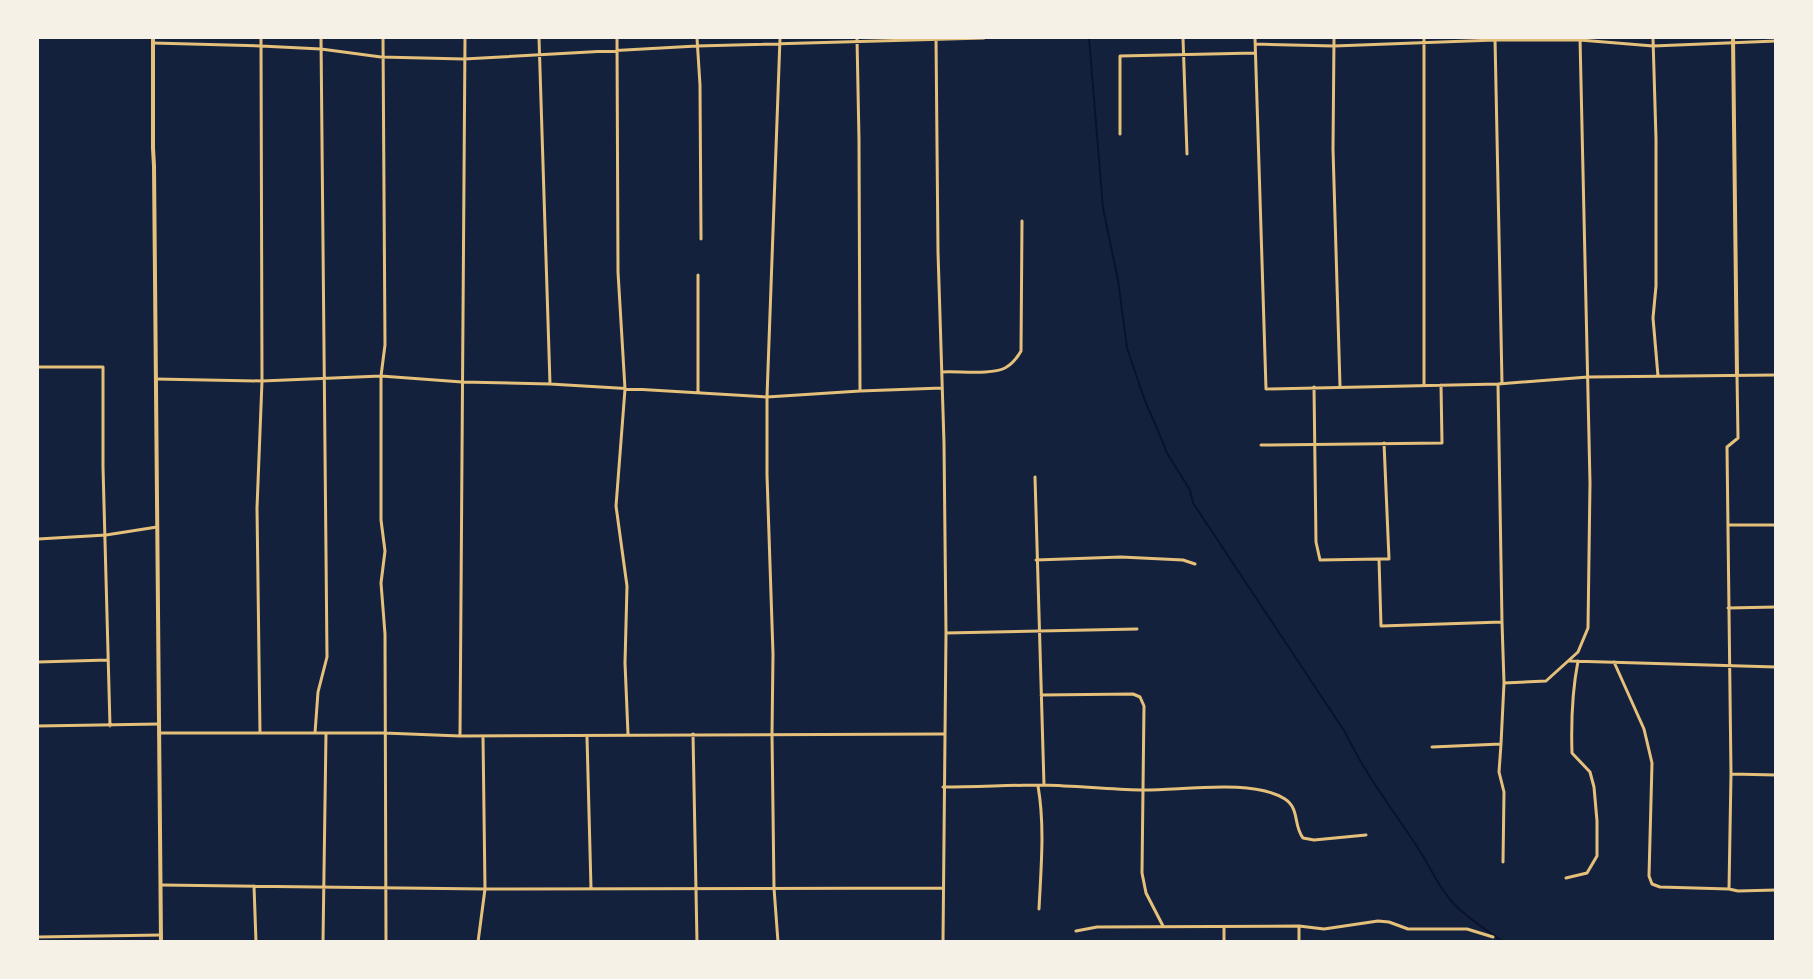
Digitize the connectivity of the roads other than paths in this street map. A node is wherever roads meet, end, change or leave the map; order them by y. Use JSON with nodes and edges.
{"nodes":[{"id":1,"x":261,"y":38,"type":"edge"},
{"id":2,"x":321,"y":38,"type":"edge"},
{"id":3,"x":383,"y":38,"type":"edge"},
{"id":4,"x":465,"y":38,"type":"edge"},
{"id":5,"x":539,"y":38,"type":"edge"},
{"id":6,"x":617,"y":38,"type":"edge"},
{"id":7,"x":697,"y":38,"type":"edge"},
{"id":8,"x":780,"y":38,"type":"edge"},
{"id":9,"x":936,"y":38,"type":"edge"},
{"id":10,"x":984,"y":38,"type":"edge"},
{"id":11,"x":1183,"y":38,"type":"edge"},
{"id":12,"x":1255,"y":38,"type":"edge"},
{"id":13,"x":1334,"y":38,"type":"edge"},
{"id":14,"x":1424,"y":38,"type":"edge"},
{"id":15,"x":1653,"y":38,"type":"edge"},
{"id":16,"x":857,"y":39,"type":"edge"},
{"id":17,"x":1495,"y":39,"type":"edge"},
{"id":18,"x":1580,"y":39,"type":"edge"},
{"id":19,"x":153,"y":40,"type":"edge"},
{"id":20,"x":1733,"y":40,"type":"edge"},
{"id":21,"x":1776,"y":40,"type":"edge"},
{"id":22,"x":1255,"y":44,"type":"junction"},
{"id":23,"x":1424,"y":44,"type":"junction"},
{"id":24,"x":780,"y":45,"type":"junction"},
{"id":25,"x":261,"y":46,"type":"junction"},
{"id":26,"x":697,"y":46,"type":"junction"},
{"id":27,"x":1334,"y":46,"type":"junction"},
{"id":28,"x":1653,"y":46,"type":"junction"},
{"id":29,"x":321,"y":49,"type":"junction"},
{"id":30,"x":616,"y":51,"type":"junction"},
{"id":31,"x":1184,"y":53,"type":"junction"},
{"id":32,"x":1255,"y":53,"type":"junction"},
{"id":33,"x":540,"y":55,"type":"junction"},
{"id":34,"x":383,"y":57,"type":"junction"},
{"id":35,"x":464,"y":59,"type":"junction"},
{"id":36,"x":1120,"y":134,"type":"dead end"},
{"id":37,"x":1187,"y":154,"type":"dead end"},
{"id":38,"x":1023,"y":221,"type":"dead end"},
{"id":39,"x":701,"y":239,"type":"dead end"},
{"id":40,"x":698,"y":275,"type":"dead end"},
{"id":41,"x":38,"y":367,"type":"edge"},
{"id":42,"x":942,"y":372,"type":"junction"},
{"id":43,"x":1737,"y":375,"type":"junction"},
{"id":44,"x":1776,"y":375,"type":"edge"},
{"id":45,"x":381,"y":376,"type":"junction"},
{"id":46,"x":1658,"y":376,"type":"junction"},
{"id":47,"x":1588,"y":377,"type":"junction"},
{"id":48,"x":325,"y":378,"type":"junction"},
{"id":49,"x":156,"y":380,"type":"junction"},
{"id":50,"x":262,"y":381,"type":"junction"},
{"id":51,"x":462,"y":382,"type":"junction"},
{"id":52,"x":1500,"y":383,"type":"junction"},
{"id":53,"x":550,"y":384,"type":"junction"},
{"id":54,"x":1424,"y":385,"type":"junction"},
{"id":55,"x":1441,"y":385,"type":"junction"},
{"id":56,"x":1340,"y":386,"type":"junction"},
{"id":57,"x":1314,"y":387,"type":"junction"},
{"id":58,"x":942,"y":388,"type":"junction"},
{"id":59,"x":625,"y":390,"type":"junction"},
{"id":60,"x":860,"y":391,"type":"junction"},
{"id":61,"x":698,"y":392,"type":"junction"},
{"id":62,"x":767,"y":397,"type":"junction"},
{"id":63,"x":1384,"y":443,"type":"junction"},
{"id":64,"x":1315,"y":444,"type":"junction"},
{"id":65,"x":1262,"y":445,"type":"dead end"},
{"id":66,"x":1035,"y":477,"type":"dead end"},
{"id":67,"x":1728,"y":525,"type":"junction"},
{"id":68,"x":1776,"y":525,"type":"edge"},
{"id":69,"x":158,"y":527,"type":"junction"},
{"id":70,"x":106,"y":535,"type":"junction"},
{"id":71,"x":38,"y":539,"type":"edge"},
{"id":72,"x":1379,"y":559,"type":"junction"},
{"id":73,"x":1036,"y":560,"type":"junction"},
{"id":74,"x":1195,"y":564,"type":"dead end"},
{"id":75,"x":1728,"y":608,"type":"junction"},
{"id":76,"x":1776,"y":608,"type":"edge"},
{"id":77,"x":1502,"y":622,"type":"junction"},
{"id":78,"x":1137,"y":629,"type":"dead end"},
{"id":79,"x":1039,"y":631,"type":"junction"},
{"id":80,"x":946,"y":633,"type":"junction"},
{"id":81,"x":108,"y":660,"type":"junction"},
{"id":82,"x":1570,"y":661,"type":"junction"},
{"id":83,"x":1578,"y":661,"type":"junction"},
{"id":84,"x":38,"y":662,"type":"edge"},
{"id":85,"x":1614,"y":662,"type":"junction"},
{"id":86,"x":1729,"y":665,"type":"junction"},
{"id":87,"x":1776,"y":667,"type":"edge"},
{"id":88,"x":1503,"y":683,"type":"junction"},
{"id":89,"x":1041,"y":695,"type":"junction"},
{"id":90,"x":159,"y":724,"type":"junction"},
{"id":91,"x":38,"y":726,"type":"edge"},
{"id":92,"x":110,"y":726,"type":"junction"},
{"id":93,"x":159,"y":733,"type":"junction"},
{"id":94,"x":260,"y":733,"type":"junction"},
{"id":95,"x":326,"y":733,"type":"junction"},
{"id":96,"x":384,"y":733,"type":"junction"},
{"id":97,"x":315,"y":734,"type":"junction"},
{"id":98,"x":628,"y":734,"type":"junction"},
{"id":99,"x":693,"y":734,"type":"junction"},
{"id":100,"x":772,"y":734,"type":"junction"},
{"id":101,"x":944,"y":734,"type":"junction"},
{"id":102,"x":460,"y":736,"type":"junction"},
{"id":103,"x":483,"y":736,"type":"junction"},
{"id":104,"x":587,"y":736,"type":"junction"},
{"id":105,"x":1501,"y":744,"type":"junction"},
{"id":106,"x":1432,"y":747,"type":"dead end"},
{"id":107,"x":1731,"y":774,"type":"junction"},
{"id":108,"x":1776,"y":776,"type":"edge"},
{"id":109,"x":1044,"y":785,"type":"junction"},
{"id":110,"x":1038,"y":786,"type":"junction"},
{"id":111,"x":943,"y":788,"type":"junction"},
{"id":112,"x":1142,"y":790,"type":"junction"},
{"id":113,"x":1366,"y":836,"type":"dead end"},
{"id":114,"x":1503,"y":862,"type":"dead end"},
{"id":115,"x":1566,"y":878,"type":"dead end"},
{"id":116,"x":161,"y":885,"type":"junction"},
{"id":117,"x":254,"y":886,"type":"junction"},
{"id":118,"x":323,"y":886,"type":"junction"},
{"id":119,"x":385,"y":888,"type":"junction"},
{"id":120,"x":591,"y":888,"type":"junction"},
{"id":121,"x":696,"y":888,"type":"junction"},
{"id":122,"x":774,"y":888,"type":"junction"},
{"id":123,"x":943,"y":888,"type":"junction"},
{"id":124,"x":485,"y":889,"type":"junction"},
{"id":125,"x":1729,"y":889,"type":"junction"},
{"id":126,"x":1776,"y":890,"type":"edge"},
{"id":127,"x":1039,"y":909,"type":"dead end"},
{"id":128,"x":1299,"y":926,"type":"junction"},
{"id":129,"x":1163,"y":927,"type":"junction"},
{"id":130,"x":1224,"y":927,"type":"junction"},
{"id":131,"x":1076,"y":931,"type":"dead end"},
{"id":132,"x":161,"y":935,"type":"junction"},
{"id":133,"x":38,"y":937,"type":"edge"},
{"id":134,"x":1493,"y":937,"type":"dead end"},
{"id":135,"x":161,"y":942,"type":"edge"},
{"id":136,"x":256,"y":942,"type":"edge"},
{"id":137,"x":322,"y":942,"type":"edge"},
{"id":138,"x":386,"y":942,"type":"edge"},
{"id":139,"x":478,"y":942,"type":"edge"},
{"id":140,"x":697,"y":942,"type":"edge"},
{"id":141,"x":778,"y":942,"type":"edge"},
{"id":142,"x":943,"y":942,"type":"edge"},
{"id":143,"x":1224,"y":942,"type":"edge"},
{"id":144,"x":1299,"y":942,"type":"edge"}],
"edges":[{"from":1,"to":25,"type":"street"},
{"from":2,"to":29,"type":"street"},
{"from":3,"to":34,"type":"street"},
{"from":4,"to":35,"type":"street"},
{"from":5,"to":33,"type":"street"},
{"from":6,"to":30,"type":"street"},
{"from":7,"to":26,"type":"street"},
{"from":8,"to":24,"type":"street"},
{"from":9,"to":10,"type":"street"},
{"from":9,"to":16,"type":"street"},
{"from":9,"to":42,"type":"street"},
{"from":11,"to":31,"type":"street"},
{"from":12,"to":22,"type":"street"},
{"from":13,"to":27,"type":"street"},
{"from":14,"to":23,"type":"street"},
{"from":15,"to":28,"type":"street"},
{"from":16,"to":24,"type":"street"},
{"from":16,"to":60,"type":"street"},
{"from":17,"to":18,"type":"street"},
{"from":17,"to":23,"type":"street"},
{"from":17,"to":52,"type":"street"},
{"from":18,"to":28,"type":"street"},
{"from":18,"to":47,"type":"street"},
{"from":19,"to":25,"type":"street"},
{"from":19,"to":49,"type":"street"},
{"from":20,"to":21,"type":"street"},
{"from":20,"to":28,"type":"street"},
{"from":20,"to":43,"type":"street"},
{"from":22,"to":27,"type":"street"},
{"from":22,"to":32,"type":"street"},
{"from":23,"to":27,"type":"street"},
{"from":23,"to":54,"type":"street"},
{"from":24,"to":26,"type":"street"},
{"from":24,"to":62,"type":"street"},
{"from":25,"to":29,"type":"street"},
{"from":25,"to":50,"type":"street"},
{"from":26,"to":30,"type":"street"},
{"from":26,"to":39,"type":"street"},
{"from":27,"to":56,"type":"street"},
{"from":28,"to":46,"type":"street"},
{"from":29,"to":34,"type":"street"},
{"from":29,"to":48,"type":"street"},
{"from":30,"to":33,"type":"street"},
{"from":30,"to":59,"type":"street"},
{"from":31,"to":32,"type":"street"},
{"from":31,"to":36,"type":"street"},
{"from":31,"to":37,"type":"street"},
{"from":32,"to":57,"type":"street"},
{"from":33,"to":35,"type":"street"},
{"from":33,"to":53,"type":"street"},
{"from":34,"to":35,"type":"street"},
{"from":34,"to":45,"type":"street"},
{"from":35,"to":51,"type":"street"},
{"from":38,"to":42,"type":"street"},
{"from":40,"to":61,"type":"street"},
{"from":41,"to":70,"type":"street"},
{"from":42,"to":58,"type":"street"},
{"from":43,"to":44,"type":"street"},
{"from":43,"to":46,"type":"street"},
{"from":43,"to":67,"type":"street"},
{"from":45,"to":48,"type":"street"},
{"from":45,"to":51,"type":"street"},
{"from":45,"to":96,"type":"street"},
{"from":46,"to":47,"type":"street"},
{"from":47,"to":52,"type":"street"},
{"from":47,"to":82,"type":"street"},
{"from":48,"to":50,"type":"street"},
{"from":48,"to":97,"type":"street"},
{"from":49,"to":50,"type":"street"},
{"from":49,"to":69,"type":"street"},
{"from":50,"to":94,"type":"street"},
{"from":51,"to":53,"type":"street"},
{"from":51,"to":102,"type":"street"},
{"from":52,"to":55,"type":"street"},
{"from":52,"to":77,"type":"street"},
{"from":53,"to":59,"type":"street"},
{"from":54,"to":55,"type":"street"},
{"from":54,"to":56,"type":"street"},
{"from":55,"to":63,"type":"street"},
{"from":56,"to":57,"type":"street"},
{"from":57,"to":64,"type":"street"},
{"from":58,"to":60,"type":"street"},
{"from":58,"to":80,"type":"street"},
{"from":59,"to":61,"type":"street"},
{"from":59,"to":98,"type":"street"},
{"from":60,"to":62,"type":"street"},
{"from":61,"to":62,"type":"street"},
{"from":62,"to":100,"type":"street"},
{"from":63,"to":64,"type":"street"},
{"from":63,"to":72,"type":"street"},
{"from":64,"to":65,"type":"street"},
{"from":64,"to":72,"type":"street"},
{"from":66,"to":73,"type":"street"},
{"from":67,"to":68,"type":"street"},
{"from":67,"to":75,"type":"street"},
{"from":69,"to":70,"type":"street"},
{"from":69,"to":90,"type":"street"},
{"from":70,"to":71,"type":"street"},
{"from":70,"to":81,"type":"street"},
{"from":72,"to":77,"type":"street"},
{"from":73,"to":74,"type":"street"},
{"from":73,"to":79,"type":"street"},
{"from":75,"to":76,"type":"street"},
{"from":75,"to":86,"type":"street"},
{"from":77,"to":88,"type":"street"},
{"from":78,"to":79,"type":"street"},
{"from":79,"to":80,"type":"street"},
{"from":79,"to":89,"type":"street"},
{"from":80,"to":101,"type":"street"},
{"from":81,"to":84,"type":"street"},
{"from":81,"to":92,"type":"street"},
{"from":82,"to":83,"type":"street"},
{"from":82,"to":88,"type":"street"},
{"from":83,"to":85,"type":"street"},
{"from":83,"to":115,"type":"street"},
{"from":85,"to":86,"type":"street"},
{"from":85,"to":125,"type":"street"},
{"from":86,"to":87,"type":"street"},
{"from":86,"to":107,"type":"street"},
{"from":88,"to":105,"type":"street"},
{"from":89,"to":109,"type":"street"},
{"from":89,"to":112,"type":"street"},
{"from":90,"to":92,"type":"street"},
{"from":90,"to":93,"type":"street"},
{"from":91,"to":92,"type":"street"},
{"from":93,"to":94,"type":"street"},
{"from":93,"to":116,"type":"street"},
{"from":94,"to":97,"type":"street"},
{"from":95,"to":96,"type":"street"},
{"from":95,"to":97,"type":"street"},
{"from":95,"to":118,"type":"street"},
{"from":96,"to":102,"type":"street"},
{"from":96,"to":119,"type":"street"},
{"from":98,"to":99,"type":"street"},
{"from":98,"to":104,"type":"street"},
{"from":99,"to":100,"type":"street"},
{"from":99,"to":121,"type":"street"},
{"from":100,"to":101,"type":"street"},
{"from":100,"to":122,"type":"street"},
{"from":101,"to":111,"type":"street"},
{"from":102,"to":103,"type":"street"},
{"from":103,"to":104,"type":"street"},
{"from":103,"to":124,"type":"street"},
{"from":104,"to":120,"type":"street"},
{"from":105,"to":106,"type":"street"},
{"from":105,"to":114,"type":"street"},
{"from":107,"to":108,"type":"street"},
{"from":107,"to":125,"type":"street"},
{"from":109,"to":110,"type":"street"},
{"from":109,"to":112,"type":"street"},
{"from":110,"to":111,"type":"street"},
{"from":110,"to":127,"type":"street"},
{"from":111,"to":123,"type":"street"},
{"from":112,"to":113,"type":"street"},
{"from":112,"to":129,"type":"street"},
{"from":116,"to":117,"type":"street"},
{"from":116,"to":132,"type":"street"},
{"from":117,"to":118,"type":"street"},
{"from":117,"to":136,"type":"street"},
{"from":118,"to":119,"type":"street"},
{"from":118,"to":137,"type":"street"},
{"from":119,"to":124,"type":"street"},
{"from":119,"to":138,"type":"street"},
{"from":120,"to":121,"type":"street"},
{"from":120,"to":124,"type":"street"},
{"from":121,"to":122,"type":"street"},
{"from":121,"to":140,"type":"street"},
{"from":122,"to":123,"type":"street"},
{"from":122,"to":141,"type":"street"},
{"from":123,"to":142,"type":"street"},
{"from":124,"to":139,"type":"street"},
{"from":125,"to":126,"type":"street"},
{"from":128,"to":130,"type":"street"},
{"from":128,"to":134,"type":"street"},
{"from":128,"to":144,"type":"street"},
{"from":129,"to":130,"type":"street"},
{"from":129,"to":131,"type":"street"},
{"from":130,"to":143,"type":"street"},
{"from":132,"to":133,"type":"street"},
{"from":132,"to":135,"type":"street"}]}
